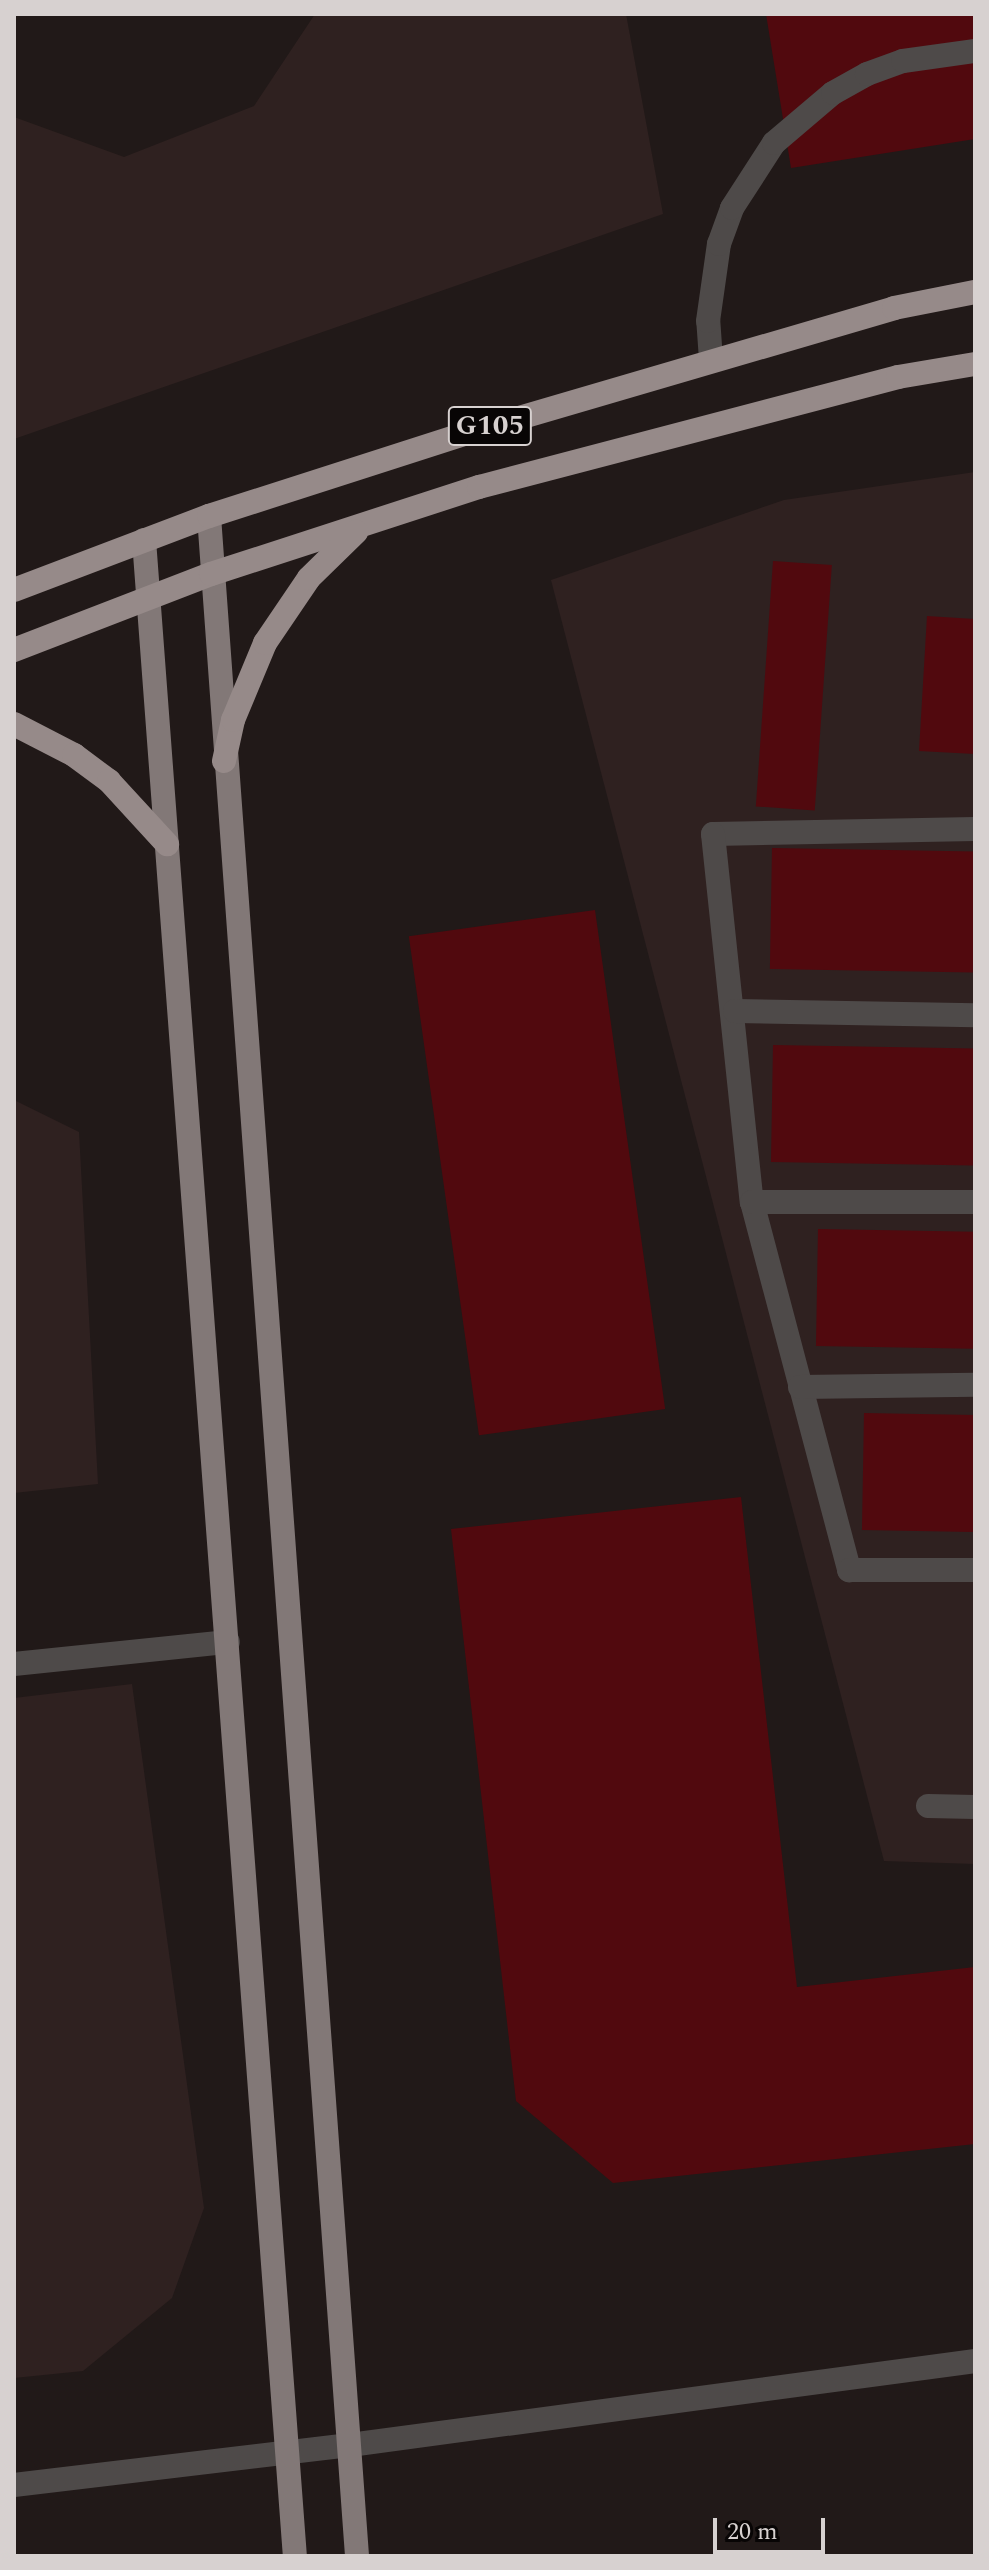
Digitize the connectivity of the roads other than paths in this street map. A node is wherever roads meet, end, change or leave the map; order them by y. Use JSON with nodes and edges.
{"nodes":[{"id":1,"x":975,"y":51,"type":"edge"},
{"id":2,"x":975,"y":292,"type":"edge"},
{"id":3,"x":711,"y":360,"type":"junction"},
{"id":4,"x":975,"y":364,"type":"edge"},
{"id":5,"x":209,"y":516,"type":"junction"},
{"id":6,"x":365,"y":524,"type":"junction"},
{"id":7,"x":144,"y":540,"type":"junction"},
{"id":8,"x":211,"y":574,"type":"junction"},
{"id":9,"x":14,"y":590,"type":"edge"},
{"id":10,"x":148,"y":597,"type":"junction"},
{"id":11,"x":14,"y":650,"type":"edge"},
{"id":12,"x":14,"y":724,"type":"edge"},
{"id":13,"x":224,"y":761,"type":"junction"},
{"id":14,"x":975,"y":829,"type":"edge"},
{"id":15,"x":167,"y":844,"type":"junction"},
{"id":16,"x":735,"y":1011,"type":"junction"},
{"id":17,"x":975,"y":1015,"type":"edge"},
{"id":18,"x":752,"y":1202,"type":"junction"},
{"id":19,"x":975,"y":1202,"type":"edge"},
{"id":20,"x":975,"y":1385,"type":"edge"},
{"id":21,"x":800,"y":1387,"type":"junction"},
{"id":22,"x":975,"y":1570,"type":"edge"},
{"id":23,"x":228,"y":1642,"type":"junction"},
{"id":24,"x":14,"y":1664,"type":"edge"},
{"id":25,"x":928,"y":1806,"type":"dead end"},
{"id":26,"x":975,"y":1807,"type":"edge"},
{"id":27,"x":975,"y":2361,"type":"edge"},
{"id":28,"x":350,"y":2445,"type":"junction"},
{"id":29,"x":290,"y":2451,"type":"junction"},
{"id":30,"x":14,"y":2485,"type":"edge"},
{"id":31,"x":295,"y":2556,"type":"edge"},
{"id":32,"x":357,"y":2556,"type":"edge"}],
"edges":[{"from":1,"to":3,"type":"street"},
{"from":2,"to":3,"type":"highway","number":"G105"},
{"from":3,"to":5,"type":"highway","number":"G105"},
{"from":4,"to":6,"type":"highway","number":"G105"},
{"from":5,"to":7,"type":"highway","number":"G105"},
{"from":5,"to":8,"type":"main road"},
{"from":6,"to":8,"type":"highway","number":"G105"},
{"from":6,"to":13,"type":"highway"},
{"from":7,"to":9,"type":"highway","number":"G105"},
{"from":7,"to":10,"type":"main road"},
{"from":8,"to":10,"type":"highway","number":"G105"},
{"from":8,"to":13,"type":"main road"},
{"from":10,"to":11,"type":"highway","number":"G105"},
{"from":10,"to":15,"type":"main road"},
{"from":12,"to":15,"type":"highway"},
{"from":13,"to":28,"type":"main road"},
{"from":14,"to":16,"type":"street"},
{"from":15,"to":23,"type":"main road"},
{"from":16,"to":17,"type":"street"},
{"from":16,"to":18,"type":"street"},
{"from":18,"to":19,"type":"street"},
{"from":18,"to":21,"type":"street"},
{"from":20,"to":21,"type":"street"},
{"from":21,"to":22,"type":"street"},
{"from":23,"to":24,"type":"street"},
{"from":23,"to":29,"type":"main road"},
{"from":25,"to":26,"type":"street"},
{"from":27,"to":28,"type":"street"},
{"from":28,"to":29,"type":"street"},
{"from":28,"to":32,"type":"main road"},
{"from":29,"to":30,"type":"street"},
{"from":29,"to":31,"type":"main road"}]}
